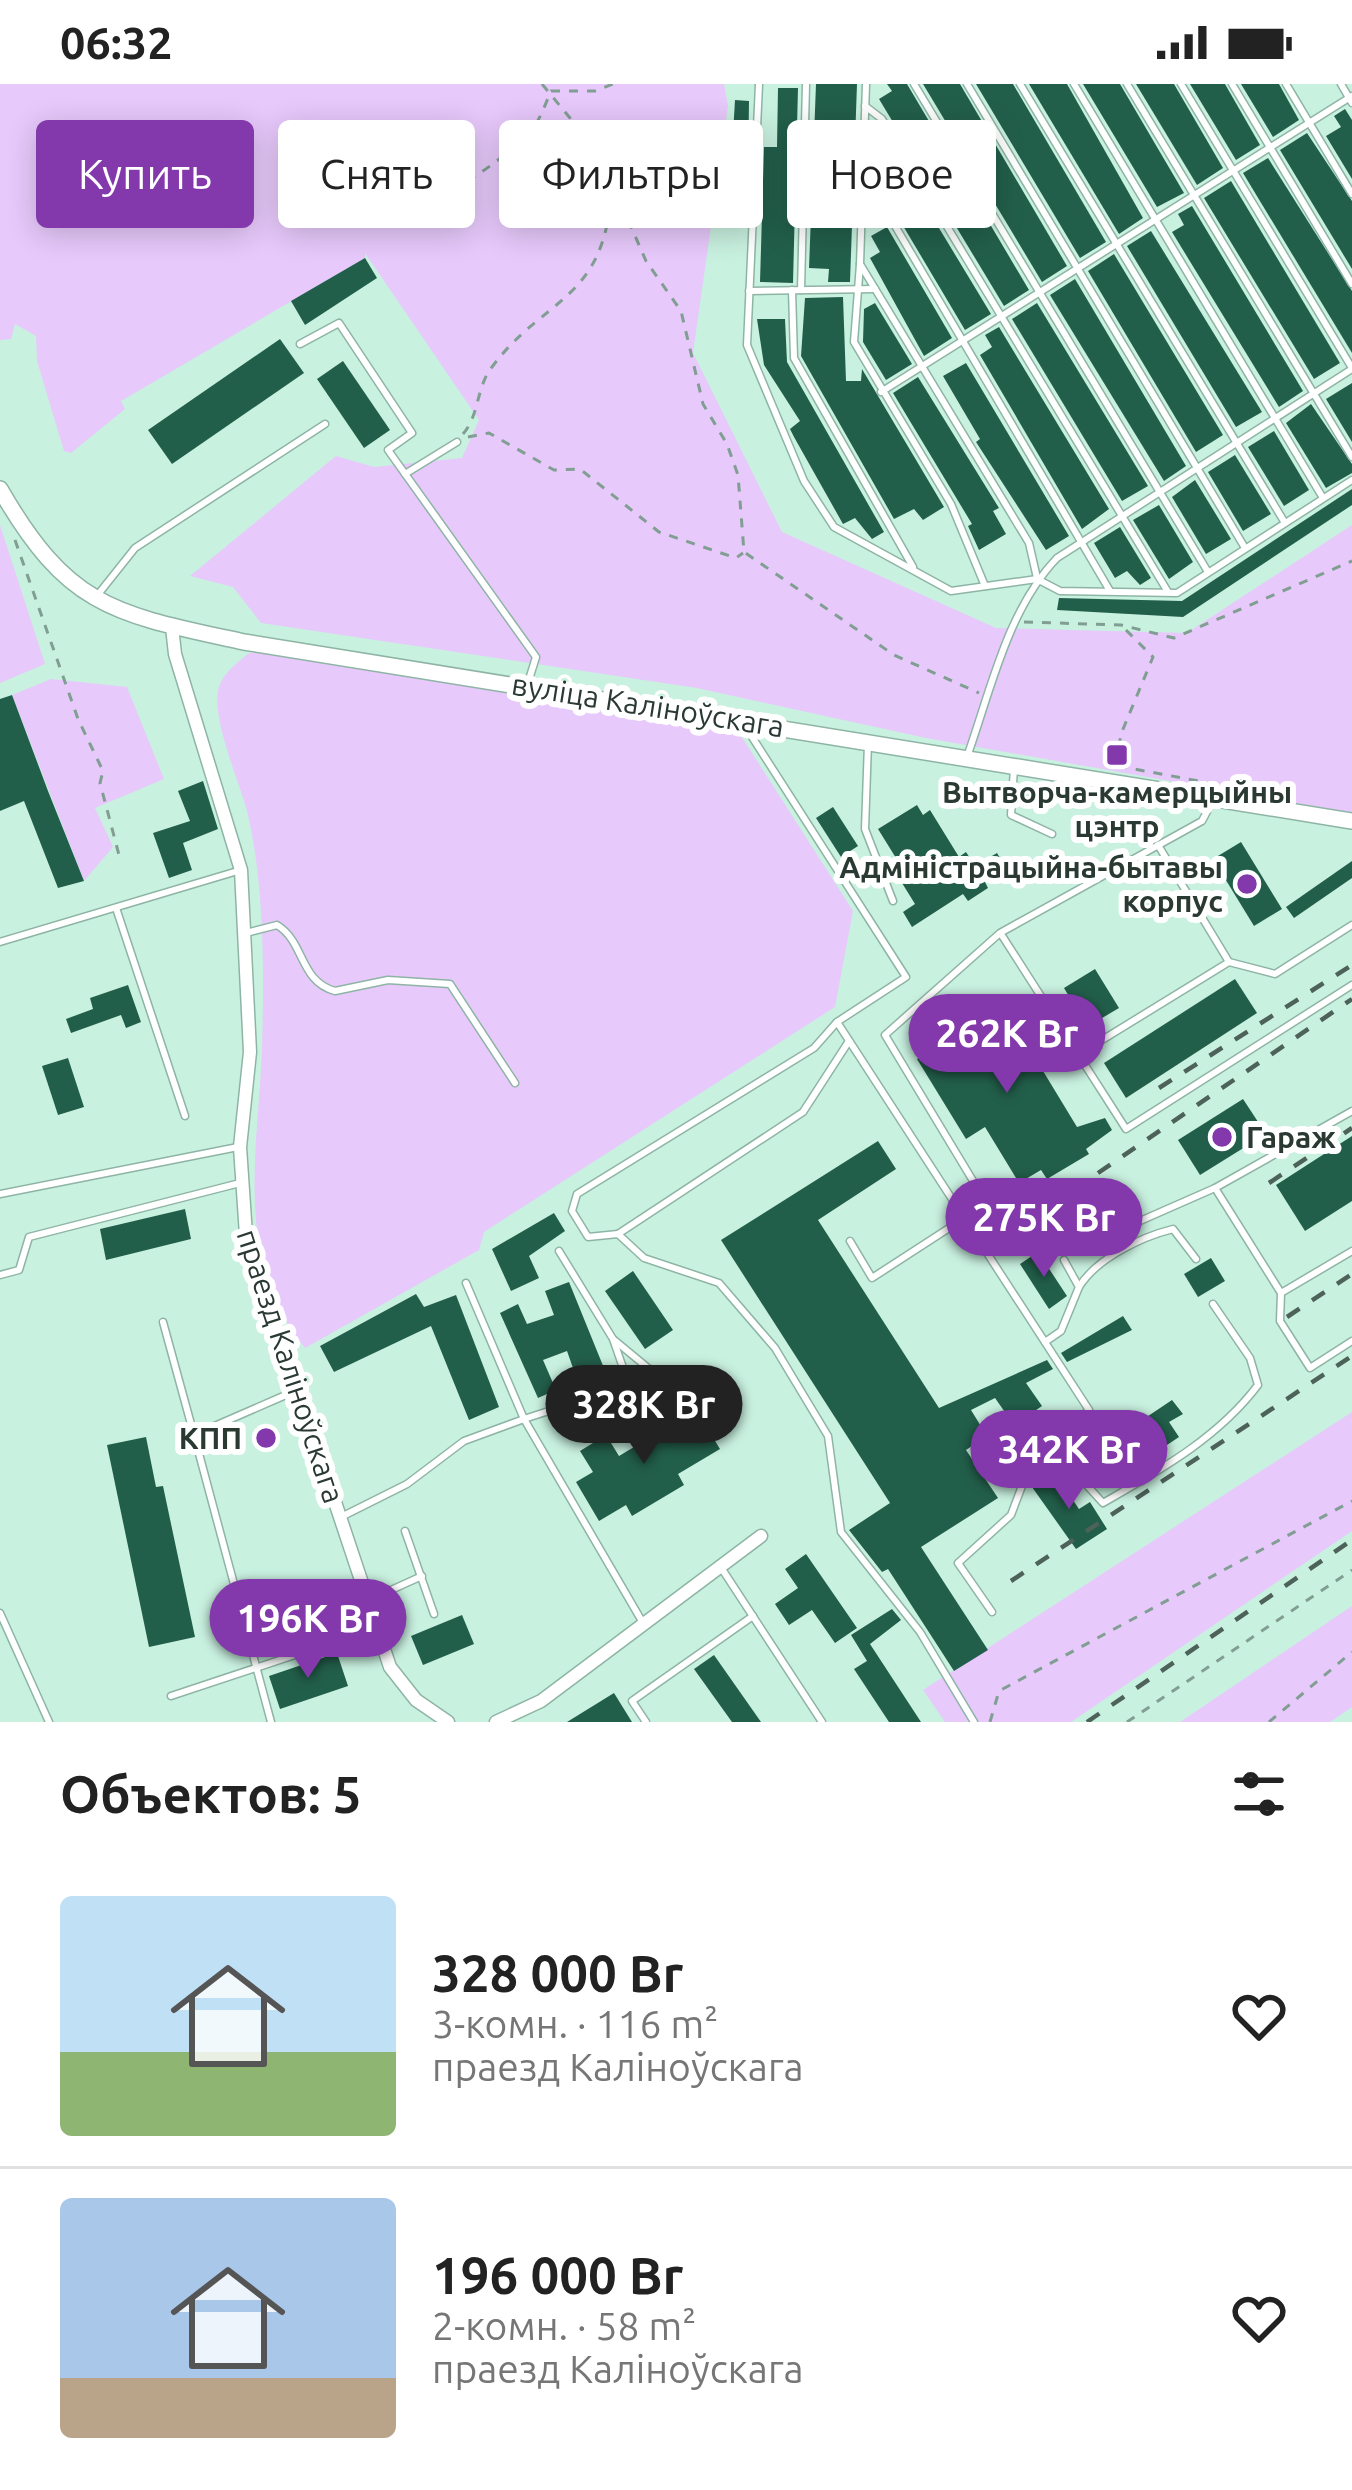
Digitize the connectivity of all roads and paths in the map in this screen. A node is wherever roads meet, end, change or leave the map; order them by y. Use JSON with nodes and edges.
{"nodes":[{"id":1,"x":542,"y":84,"type":"edge"},
{"id":2,"x":614,"y":84,"type":"edge"},
{"id":3,"x":759,"y":84,"type":"edge"},
{"id":4,"x":806,"y":84,"type":"edge"},
{"id":5,"x":866,"y":84,"type":"edge"},
{"id":6,"x":914,"y":84,"type":"edge"},
{"id":7,"x":967,"y":84,"type":"edge"},
{"id":8,"x":1020,"y":84,"type":"edge"},
{"id":9,"x":1074,"y":84,"type":"edge"},
{"id":10,"x":1126,"y":84,"type":"edge"},
{"id":11,"x":1181,"y":84,"type":"edge"},
{"id":12,"x":1232,"y":84,"type":"edge"},
{"id":13,"x":1286,"y":84,"type":"edge"},
{"id":14,"x":1341,"y":84,"type":"edge"},
{"id":15,"x":551,"y":91,"type":"junction"},
{"id":16,"x":1351,"y":99,"type":"edge"},
{"id":17,"x":865,"y":106,"type":"junction"},
{"id":18,"x":568,"y":120,"type":"edge"},
{"id":19,"x":864,"y":120,"type":"edge"},
{"id":20,"x":1309,"y":123,"type":"junction"},
{"id":21,"x":1270,"y":148,"type":"junction"},
{"id":22,"x":1234,"y":171,"type":"junction"},
{"id":23,"x":475,"y":176,"type":"edge"},
{"id":24,"x":1352,"y":194,"type":"edge"},
{"id":25,"x":1194,"y":196,"type":"junction"},
{"id":26,"x":1156,"y":220,"type":"junction"},
{"id":27,"x":607,"y":228,"type":"edge"},
{"id":28,"x":630,"y":228,"type":"edge"},
{"id":29,"x":860,"y":228,"type":"edge"},
{"id":30,"x":896,"y":228,"type":"edge"},
{"id":31,"x":1117,"y":244,"type":"junction"},
{"id":32,"x":860,"y":264,"type":"junction"},
{"id":33,"x":1078,"y":269,"type":"junction"},
{"id":34,"x":1352,"y":284,"type":"edge"},
{"id":35,"x":858,"y":289,"type":"junction"},
{"id":36,"x":875,"y":289,"type":"junction"},
{"id":37,"x":796,"y":290,"type":"junction"},
{"id":38,"x":749,"y":291,"type":"junction"},
{"id":39,"x":1040,"y":293,"type":"junction"},
{"id":40,"x":1002,"y":317,"type":"junction"},
{"id":41,"x":963,"y":341,"type":"junction"},
{"id":42,"x":300,"y":344,"type":"dead end"},
{"id":43,"x":923,"y":367,"type":"junction"},
{"id":44,"x":1352,"y":368,"type":"edge"},
{"id":45,"x":880,"y":392,"type":"junction"},
{"id":46,"x":1314,"y":393,"type":"junction"},
{"id":47,"x":1275,"y":418,"type":"junction"},
{"id":48,"x":326,"y":424,"type":"dead end"},
{"id":49,"x":459,"y":440,"type":"junction"},
{"id":50,"x":1236,"y":443,"type":"junction"},
{"id":51,"x":1352,"y":457,"type":"edge"},
{"id":52,"x":1197,"y":468,"type":"junction"},
{"id":53,"x":405,"y":474,"type":"junction"},
{"id":54,"x":1352,"y":480,"type":"edge"},
{"id":55,"x":0,"y":489,"type":"edge"},
{"id":56,"x":1160,"y":492,"type":"junction"},
{"id":57,"x":1323,"y":498,"type":"junction"},
{"id":58,"x":1122,"y":517,"type":"junction"},
{"id":59,"x":9,"y":522,"type":"dead end"},
{"id":60,"x":1285,"y":523,"type":"junction"},
{"id":61,"x":1082,"y":542,"type":"junction"},
{"id":62,"x":1245,"y":548,"type":"junction"},
{"id":63,"x":744,"y":552,"type":"junction"},
{"id":64,"x":1352,"y":561,"type":"edge"},
{"id":65,"x":916,"y":572,"type":"junction"},
{"id":66,"x":1208,"y":572,"type":"junction"},
{"id":67,"x":1037,"y":579,"type":"junction"},
{"id":68,"x":985,"y":586,"type":"junction"},
{"id":69,"x":1110,"y":591,"type":"junction"},
{"id":70,"x":1168,"y":592,"type":"junction"},
{"id":71,"x":94,"y":599,"type":"junction"},
{"id":72,"x":1018,"y":621,"type":"junction"},
{"id":73,"x":1121,"y":625,"type":"junction"},
{"id":74,"x":172,"y":626,"type":"junction"},
{"id":75,"x":527,"y":686,"type":"junction"},
{"id":76,"x":988,"y":697,"type":"junction"},
{"id":77,"x":738,"y":719,"type":"junction"},
{"id":78,"x":868,"y":740,"type":"junction"},
{"id":79,"x":967,"y":757,"type":"junction"},
{"id":80,"x":1015,"y":765,"type":"junction"},
{"id":81,"x":1116,"y":773,"type":"junction"},
{"id":82,"x":1236,"y":786,"type":"dead end"},
{"id":83,"x":1215,"y":797,"type":"junction"},
{"id":84,"x":1352,"y":821,"type":"edge"},
{"id":85,"x":1052,"y":834,"type":"dead end"},
{"id":86,"x":1158,"y":845,"type":"junction"},
{"id":87,"x":119,"y":855,"type":"dead end"},
{"id":88,"x":241,"y":870,"type":"junction"},
{"id":89,"x":893,"y":901,"type":"dead end"},
{"id":90,"x":116,"y":908,"type":"junction"},
{"id":91,"x":1352,"y":925,"type":"edge"},
{"id":92,"x":1344,"y":931,"type":"junction"},
{"id":93,"x":246,"y":933,"type":"junction"},
{"id":94,"x":1000,"y":933,"type":"junction"},
{"id":95,"x":0,"y":942,"type":"edge"},
{"id":96,"x":1352,"y":944,"type":"edge"},
{"id":97,"x":1229,"y":962,"type":"junction"},
{"id":98,"x":1352,"y":985,"type":"edge"},
{"id":99,"x":837,"y":1022,"type":"junction"},
{"id":100,"x":849,"y":1041,"type":"junction"},
{"id":101,"x":1076,"y":1056,"type":"junction"},
{"id":102,"x":515,"y":1083,"type":"dead end"},
{"id":103,"x":1352,"y":1111,"type":"edge"},
{"id":104,"x":185,"y":1116,"type":"dead end"},
{"id":105,"x":240,"y":1147,"type":"junction"},
{"id":106,"x":0,"y":1182,"type":"edge"},
{"id":107,"x":240,"y":1183,"type":"junction"},
{"id":108,"x":1215,"y":1188,"type":"junction"},
{"id":109,"x":2,"y":1193,"type":"edge"},
{"id":110,"x":963,"y":1219,"type":"junction"},
{"id":111,"x":617,"y":1234,"type":"junction"},
{"id":112,"x":850,"y":1241,"type":"dead end"},
{"id":113,"x":1352,"y":1251,"type":"edge"},
{"id":114,"x":559,"y":1252,"type":"dead end"},
{"id":115,"x":1196,"y":1259,"type":"dead end"},
{"id":116,"x":1064,"y":1260,"type":"dead end"},
{"id":117,"x":0,"y":1275,"type":"edge"},
{"id":118,"x":466,"y":1283,"type":"dead end"},
{"id":119,"x":1079,"y":1287,"type":"junction"},
{"id":120,"x":1281,"y":1293,"type":"junction"},
{"id":121,"x":1213,"y":1304,"type":"dead end"},
{"id":122,"x":163,"y":1322,"type":"dead end"},
{"id":123,"x":613,"y":1339,"type":"junction"},
{"id":124,"x":1352,"y":1341,"type":"edge"},
{"id":125,"x":1045,"y":1342,"type":"junction"},
{"id":126,"x":648,"y":1368,"type":"dead end"},
{"id":127,"x":295,"y":1391,"type":"junction"},
{"id":128,"x":524,"y":1419,"type":"junction"},
{"id":129,"x":194,"y":1435,"type":"junction"},
{"id":130,"x":981,"y":1447,"type":"dead end"},
{"id":131,"x":1033,"y":1457,"type":"junction"},
{"id":132,"x":1352,"y":1501,"type":"edge"},
{"id":133,"x":340,"y":1517,"type":"junction"},
{"id":134,"x":405,"y":1531,"type":"dead end"},
{"id":135,"x":761,"y":1536,"type":"dead end"},
{"id":136,"x":721,"y":1567,"type":"junction"},
{"id":137,"x":1352,"y":1570,"type":"edge"},
{"id":138,"x":422,"y":1576,"type":"junction"},
{"id":139,"x":369,"y":1600,"type":"junction"},
{"id":140,"x":992,"y":1612,"type":"dead end"},
{"id":141,"x":0,"y":1613,"type":"edge"},
{"id":142,"x":434,"y":1614,"type":"dead end"},
{"id":143,"x":753,"y":1616,"type":"junction"},
{"id":144,"x":645,"y":1626,"type":"junction"},
{"id":145,"x":325,"y":1645,"type":"dead end"},
{"id":146,"x":1352,"y":1652,"type":"edge"},
{"id":147,"x":256,"y":1670,"type":"junction"},
{"id":148,"x":171,"y":1696,"type":"dead end"},
{"id":149,"x":49,"y":1722,"type":"edge"},
{"id":150,"x":271,"y":1722,"type":"edge"},
{"id":151,"x":448,"y":1722,"type":"edge"},
{"id":152,"x":496,"y":1722,"type":"edge"},
{"id":153,"x":646,"y":1722,"type":"edge"},
{"id":154,"x":822,"y":1722,"type":"edge"},
{"id":155,"x":974,"y":1722,"type":"edge"},
{"id":156,"x":990,"y":1722,"type":"edge"},
{"id":157,"x":1127,"y":1722,"type":"edge"},
{"id":158,"x":1269,"y":1722,"type":"edge"}],
"edges":[{"from":1,"to":15,"type":"path"},
{"from":2,"to":15,"type":"path"},
{"from":3,"to":38,"type":"lane"},
{"from":4,"to":37,"type":"lane"},
{"from":5,"to":17,"type":"lane"},
{"from":6,"to":39,"type":"lane"},
{"from":7,"to":33,"type":"lane"},
{"from":8,"to":31,"type":"lane"},
{"from":9,"to":26,"type":"lane"},
{"from":10,"to":25,"type":"lane"},
{"from":11,"to":22,"type":"lane"},
{"from":12,"to":21,"type":"lane"},
{"from":13,"to":20,"type":"lane"},
{"from":14,"to":16,"type":"lane"},
{"from":15,"to":18,"type":"path"},
{"from":15,"to":23,"type":"path"},
{"from":16,"to":20,"type":"lane"},
{"from":17,"to":19,"type":"lane"},
{"from":17,"to":40,"type":"lane"},
{"from":20,"to":21,"type":"lane"},
{"from":20,"to":24,"type":"lane"},
{"from":21,"to":22,"type":"lane"},
{"from":21,"to":34,"type":"lane"},
{"from":22,"to":25,"type":"lane"},
{"from":22,"to":44,"type":"lane"},
{"from":25,"to":26,"type":"lane"},
{"from":25,"to":46,"type":"lane"},
{"from":26,"to":31,"type":"lane"},
{"from":26,"to":47,"type":"lane"},
{"from":27,"to":49,"type":"path"},
{"from":28,"to":63,"type":"path"},
{"from":29,"to":32,"type":"lane"},
{"from":30,"to":41,"type":"lane"},
{"from":31,"to":33,"type":"lane"},
{"from":31,"to":50,"type":"lane"},
{"from":32,"to":35,"type":"lane"},
{"from":32,"to":36,"type":"lane"},
{"from":33,"to":39,"type":"lane"},
{"from":33,"to":52,"type":"lane"},
{"from":35,"to":36,"type":"lane"},
{"from":35,"to":37,"type":"lane"},
{"from":35,"to":45,"type":"lane"},
{"from":36,"to":43,"type":"lane"},
{"from":37,"to":38,"type":"lane"},
{"from":37,"to":65,"type":"lane"},
{"from":38,"to":65,"type":"lane"},
{"from":39,"to":40,"type":"lane"},
{"from":39,"to":56,"type":"lane"},
{"from":40,"to":41,"type":"lane"},
{"from":40,"to":58,"type":"lane"},
{"from":41,"to":43,"type":"lane"},
{"from":41,"to":61,"type":"lane"},
{"from":42,"to":53,"type":"lane"},
{"from":43,"to":45,"type":"lane"},
{"from":43,"to":67,"type":"lane"},
{"from":44,"to":46,"type":"lane"},
{"from":45,"to":68,"type":"lane"},
{"from":46,"to":47,"type":"lane"},
{"from":46,"to":51,"type":"lane"},
{"from":47,"to":50,"type":"lane"},
{"from":47,"to":57,"type":"lane"},
{"from":48,"to":71,"type":"lane"},
{"from":49,"to":53,"type":"lane"},
{"from":49,"to":63,"type":"path"},
{"from":50,"to":52,"type":"lane"},
{"from":50,"to":60,"type":"lane"},
{"from":52,"to":56,"type":"lane"},
{"from":52,"to":62,"type":"lane"},
{"from":53,"to":75,"type":"lane"},
{"from":54,"to":57,"type":"lane"},
{"from":55,"to":71,"type":"street","name":"вуліца Каліноўскага"},
{"from":56,"to":58,"type":"lane"},
{"from":56,"to":66,"type":"lane"},
{"from":57,"to":60,"type":"lane"},
{"from":58,"to":61,"type":"lane"},
{"from":58,"to":70,"type":"lane"},
{"from":59,"to":87,"type":"path"},
{"from":60,"to":62,"type":"lane"},
{"from":61,"to":67,"type":"lane"},
{"from":61,"to":69,"type":"lane"},
{"from":62,"to":66,"type":"lane"},
{"from":63,"to":76,"type":"path"},
{"from":64,"to":73,"type":"path"},
{"from":65,"to":68,"type":"lane"},
{"from":66,"to":70,"type":"lane"},
{"from":67,"to":68,"type":"lane"},
{"from":67,"to":69,"type":"lane"},
{"from":67,"to":72,"type":"lane"},
{"from":69,"to":70,"type":"lane"},
{"from":71,"to":74,"type":"street","name":"вуліца Каліноўскага"},
{"from":72,"to":73,"type":"path"},
{"from":72,"to":76,"type":"lane"},
{"from":73,"to":81,"type":"path"},
{"from":74,"to":75,"type":"street","name":"вуліца Каліноўскага"},
{"from":74,"to":88,"type":"street","name":"праезд Каліноўскага"},
{"from":75,"to":77,"type":"street","name":"вуліца Каліноўскага"},
{"from":76,"to":79,"type":"lane"},
{"from":77,"to":78,"type":"street","name":"вуліца Каліноўскага"},
{"from":77,"to":99,"type":"lane"},
{"from":78,"to":79,"type":"street","name":"вуліца Каліноўскага"},
{"from":78,"to":89,"type":"lane"},
{"from":79,"to":80,"type":"street","name":"вуліца Каліноўскага"},
{"from":80,"to":81,"type":"street","name":"вуліца Каліноўскага"},
{"from":80,"to":85,"type":"lane"},
{"from":81,"to":82,"type":"path"},
{"from":81,"to":83,"type":"street","name":"вуліца Каліноўскага"},
{"from":83,"to":84,"type":"street","name":"вуліца Каліноўскага"},
{"from":83,"to":86,"type":"lane"},
{"from":86,"to":94,"type":"lane"},
{"from":86,"to":97,"type":"lane"},
{"from":88,"to":90,"type":"lane"},
{"from":88,"to":93,"type":"street","name":"праезд Каліноўскага"},
{"from":90,"to":95,"type":"lane"},
{"from":90,"to":104,"type":"lane"},
{"from":91,"to":92,"type":"lane"},
{"from":92,"to":96,"type":"lane"},
{"from":92,"to":97,"type":"lane"},
{"from":93,"to":102,"type":"lane"},
{"from":93,"to":105,"type":"street","name":"праезд Каліноўскага"},
{"from":94,"to":101,"type":"lane"},
{"from":94,"to":108,"type":"lane"},
{"from":97,"to":101,"type":"lane"},
{"from":98,"to":101,"type":"lane"},
{"from":99,"to":100,"type":"lane"},
{"from":99,"to":111,"type":"lane"},
{"from":100,"to":110,"type":"lane"},
{"from":100,"to":111,"type":"lane"},
{"from":103,"to":108,"type":"lane"},
{"from":105,"to":107,"type":"street","name":"праезд Каліноўскага"},
{"from":105,"to":109,"type":"lane"},
{"from":106,"to":109,"type":"lane"},
{"from":107,"to":117,"type":"lane"},
{"from":107,"to":127,"type":"street","name":"праезд Каліноўскага"},
{"from":108,"to":120,"type":"lane"},
{"from":110,"to":112,"type":"lane"},
{"from":110,"to":125,"type":"lane"},
{"from":111,"to":155,"type":"lane"},
{"from":113,"to":120,"type":"lane"},
{"from":114,"to":123,"type":"lane"},
{"from":115,"to":119,"type":"lane"},
{"from":116,"to":119,"type":"lane"},
{"from":118,"to":128,"type":"lane"},
{"from":119,"to":125,"type":"lane"},
{"from":120,"to":124,"type":"lane"},
{"from":121,"to":131,"type":"lane"},
{"from":122,"to":129,"type":"lane"},
{"from":123,"to":126,"type":"lane"},
{"from":123,"to":128,"type":"lane"},
{"from":125,"to":131,"type":"lane"},
{"from":127,"to":129,"type":"lane"},
{"from":127,"to":133,"type":"street","name":"праезд Каліноўскага"},
{"from":128,"to":133,"type":"lane"},
{"from":128,"to":144,"type":"lane"},
{"from":129,"to":147,"type":"lane"},
{"from":130,"to":131,"type":"lane"},
{"from":131,"to":140,"type":"lane"},
{"from":132,"to":156,"type":"path"},
{"from":133,"to":139,"type":"street","name":"праезд Каліноўскага"},
{"from":134,"to":138,"type":"lane"},
{"from":135,"to":136,"type":"street"},
{"from":136,"to":143,"type":"lane"},
{"from":136,"to":144,"type":"street"},
{"from":137,"to":157,"type":"path"},
{"from":138,"to":139,"type":"lane"},
{"from":138,"to":142,"type":"lane"},
{"from":139,"to":151,"type":"street","name":"праезд Каліноўскага"},
{"from":141,"to":149,"type":"lane"},
{"from":143,"to":153,"type":"lane"},
{"from":143,"to":154,"type":"lane"},
{"from":144,"to":152,"type":"street"},
{"from":145,"to":147,"type":"lane"},
{"from":146,"to":158,"type":"path"},
{"from":147,"to":148,"type":"lane"},
{"from":147,"to":150,"type":"lane"}]}
